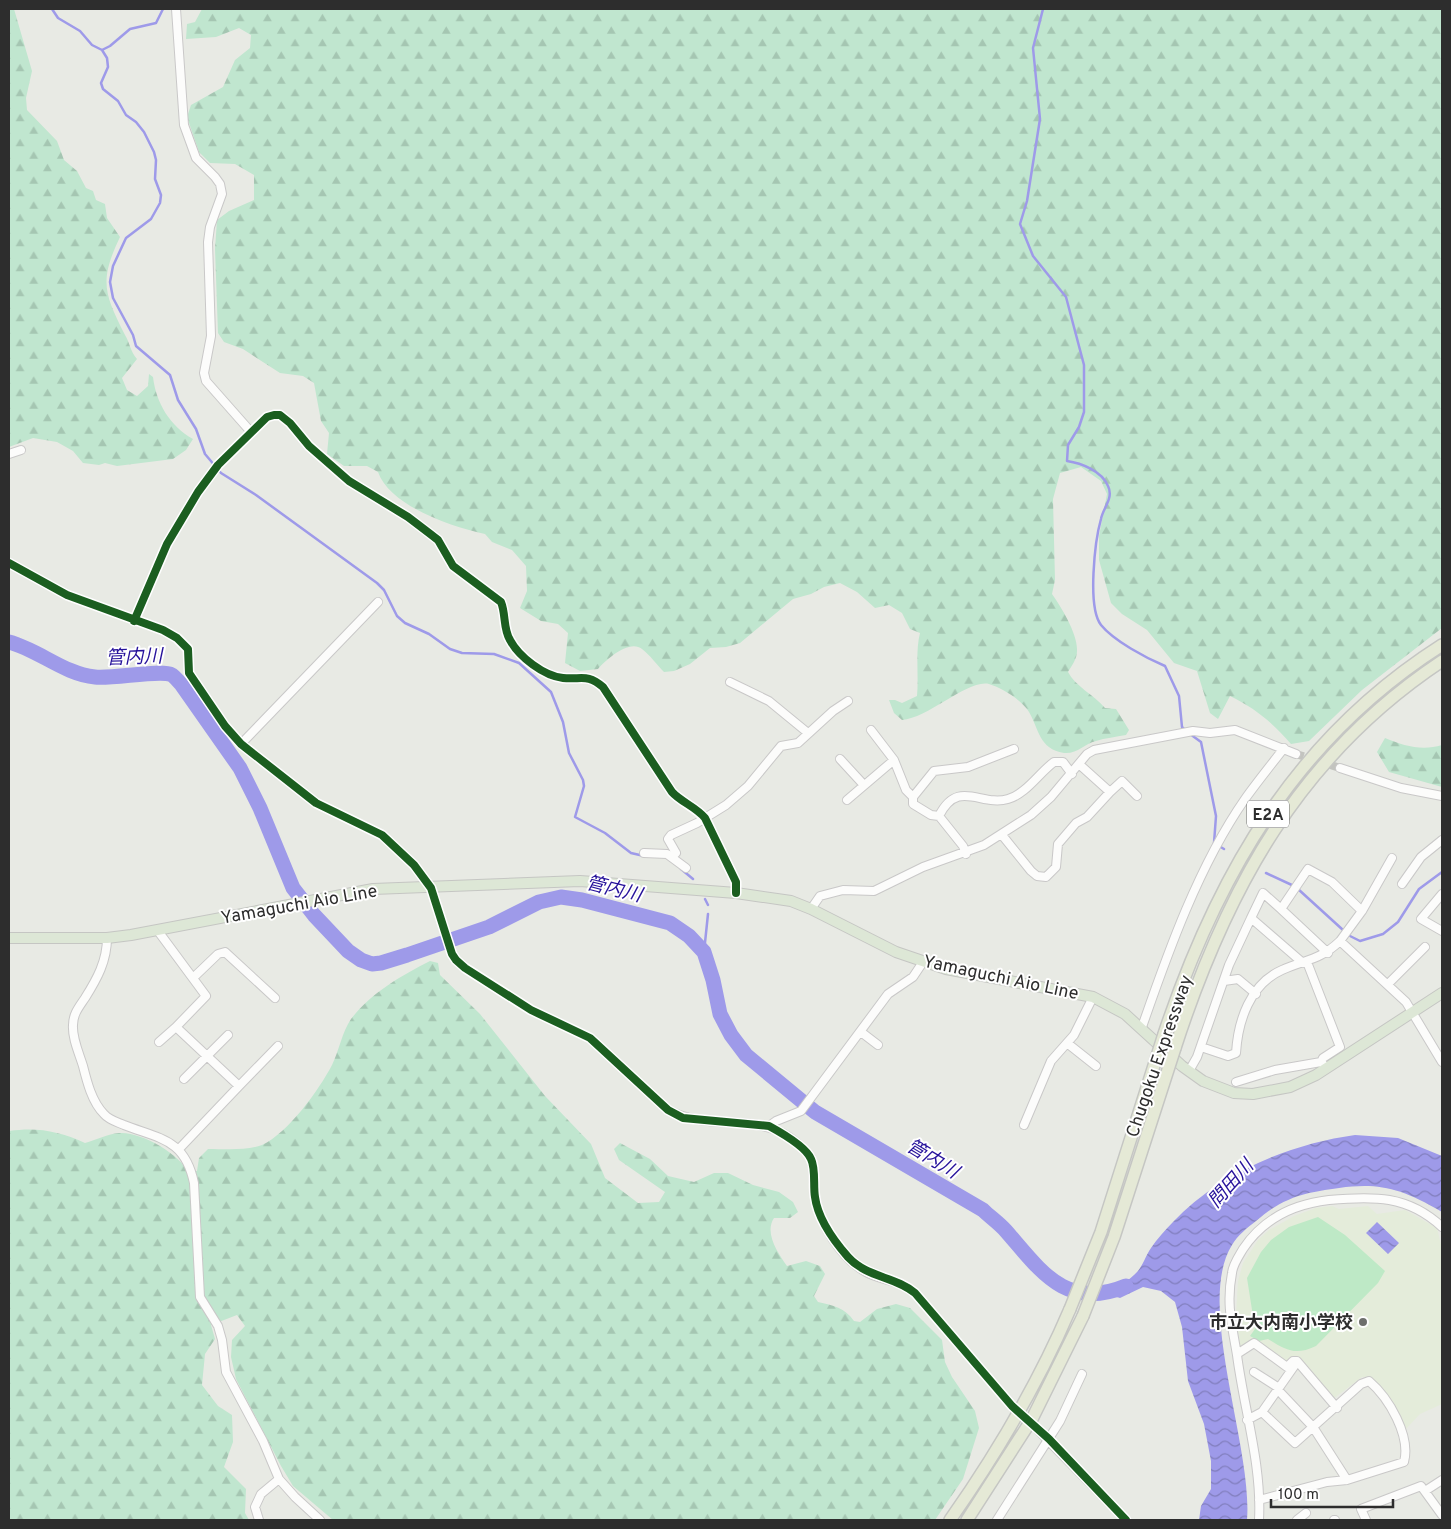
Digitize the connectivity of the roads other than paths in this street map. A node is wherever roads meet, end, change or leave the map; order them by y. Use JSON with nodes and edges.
{"nodes":[{"id":1,"x":176,"y":9,"type":"edge"},
{"id":2,"x":251,"y":432,"type":"junction"},
{"id":3,"x":21,"y":450,"type":"dead end"},
{"id":4,"x":9,"y":454,"type":"edge"},
{"id":5,"x":9,"y":563,"type":"edge"},
{"id":6,"x":378,"y":602,"type":"dead end"},
{"id":7,"x":134,"y":621,"type":"junction"},
{"id":8,"x":1442,"y":645,"type":"edge"},
{"id":9,"x":1442,"y":661,"type":"edge"},
{"id":10,"x":730,"y":682,"type":"dead end"},
{"id":11,"x":848,"y":702,"type":"dead end"},
{"id":12,"x":871,"y":730,"type":"dead end"},
{"id":13,"x":808,"y":733,"type":"junction"},
{"id":14,"x":241,"y":744,"type":"junction"},
{"id":15,"x":1284,"y":748,"type":"junction"},
{"id":16,"x":1014,"y":749,"type":"dead end"},
{"id":17,"x":1296,"y":754,"type":"tunnel mouth"},
{"id":18,"x":840,"y":759,"type":"dead end"},
{"id":19,"x":894,"y":760,"type":"junction"},
{"id":20,"x":1080,"y":765,"type":"junction"},
{"id":21,"x":1340,"y":768,"type":"tunnel mouth"},
{"id":22,"x":1072,"y":774,"type":"junction"},
{"id":23,"x":863,"y":784,"type":"junction"},
{"id":24,"x":1110,"y":792,"type":"junction"},
{"id":25,"x":1136,"y":796,"type":"dead end"},
{"id":26,"x":1442,"y":796,"type":"edge"},
{"id":27,"x":912,"y":797,"type":"junction"},
{"id":28,"x":847,"y":800,"type":"dead end"},
{"id":29,"x":939,"y":816,"type":"junction"},
{"id":30,"x":705,"y":818,"type":"junction"},
{"id":31,"x":1002,"y":835,"type":"junction"},
{"id":32,"x":1442,"y":840,"type":"edge"},
{"id":33,"x":644,"y":853,"type":"dead end"},
{"id":34,"x":966,"y":854,"type":"junction"},
{"id":35,"x":672,"y":857,"type":"junction"},
{"id":36,"x":1392,"y":858,"type":"dead end"},
{"id":37,"x":686,"y":868,"type":"dead end"},
{"id":38,"x":1402,"y":884,"type":"dead end"},
{"id":39,"x":431,"y":888,"type":"junction"},
{"id":40,"x":736,"y":893,"type":"junction"},
{"id":41,"x":1442,"y":894,"type":"edge"},
{"id":42,"x":811,"y":909,"type":"junction"},
{"id":43,"x":1281,"y":909,"type":"junction"},
{"id":44,"x":1362,"y":911,"type":"junction"},
{"id":45,"x":1251,"y":918,"type":"junction"},
{"id":46,"x":158,"y":931,"type":"junction"},
{"id":47,"x":1442,"y":931,"type":"edge"},
{"id":48,"x":9,"y":938,"type":"edge"},
{"id":49,"x":107,"y":938,"type":"junction"},
{"id":50,"x":1340,"y":942,"type":"junction"},
{"id":51,"x":1425,"y":946,"type":"dead end"},
{"id":52,"x":1328,"y":953,"type":"junction"},
{"id":53,"x":923,"y":962,"type":"junction"},
{"id":54,"x":1305,"y":962,"type":"junction"},
{"id":55,"x":194,"y":977,"type":"junction"},
{"id":56,"x":1224,"y":981,"type":"junction"},
{"id":57,"x":1388,"y":984,"type":"junction"},
{"id":58,"x":1442,"y":993,"type":"edge"},
{"id":59,"x":1256,"y":994,"type":"junction"},
{"id":60,"x":1094,"y":997,"type":"junction"},
{"id":61,"x":275,"y":998,"type":"dead end"},
{"id":62,"x":1413,"y":1013,"type":"junction"},
{"id":63,"x":176,"y":1027,"type":"junction"},
{"id":64,"x":1142,"y":1027,"type":"junction"},
{"id":65,"x":861,"y":1032,"type":"junction"},
{"id":66,"x":228,"y":1035,"type":"dead end"},
{"id":67,"x":160,"y":1042,"type":"dead end"},
{"id":68,"x":1067,"y":1042,"type":"junction"},
{"id":69,"x":878,"y":1045,"type":"dead end"},
{"id":70,"x":278,"y":1046,"type":"dead end"},
{"id":71,"x":1201,"y":1047,"type":"junction"},
{"id":72,"x":207,"y":1056,"type":"junction"},
{"id":73,"x":1442,"y":1062,"type":"edge"},
{"id":74,"x":1324,"y":1065,"type":"junction"},
{"id":75,"x":1096,"y":1066,"type":"dead end"},
{"id":76,"x":1189,"y":1071,"type":"junction"},
{"id":77,"x":184,"y":1078,"type":"dead end"},
{"id":78,"x":1236,"y":1082,"type":"dead end"},
{"id":79,"x":239,"y":1086,"type":"junction"},
{"id":80,"x":769,"y":1126,"type":"junction"},
{"id":81,"x":1024,"y":1126,"type":"dead end"},
{"id":82,"x":179,"y":1149,"type":"junction"},
{"id":83,"x":1442,"y":1227,"type":"edge"},
{"id":84,"x":1237,"y":1354,"type":"junction"},
{"id":85,"x":1295,"y":1365,"type":"dead end"},
{"id":86,"x":1254,"y":1372,"type":"dead end"},
{"id":87,"x":1082,"y":1374,"type":"dead end"},
{"id":88,"x":1278,"y":1389,"type":"junction"},
{"id":89,"x":1012,"y":1406,"type":"tunnel mouth"},
{"id":90,"x":1337,"y":1408,"type":"junction"},
{"id":91,"x":1262,"y":1412,"type":"junction"},
{"id":92,"x":1247,"y":1420,"type":"junction"},
{"id":93,"x":1313,"y":1426,"type":"junction"},
{"id":94,"x":1038,"y":1430,"type":"tunnel mouth"},
{"id":95,"x":1049,"y":1439,"type":"junction"},
{"id":96,"x":279,"y":1479,"type":"junction"},
{"id":97,"x":1347,"y":1480,"type":"junction"},
{"id":98,"x":1442,"y":1480,"type":"edge"},
{"id":99,"x":1425,"y":1491,"type":"junction"},
{"id":100,"x":1259,"y":1500,"type":"junction"},
{"id":101,"x":1306,"y":1512,"type":"dead end"},
{"id":102,"x":1442,"y":1516,"type":"edge"},
{"id":103,"x":259,"y":1520,"type":"edge"},
{"id":104,"x":320,"y":1520,"type":"edge"},
{"id":105,"x":950,"y":1520,"type":"edge"},
{"id":106,"x":967,"y":1520,"type":"edge"},
{"id":107,"x":997,"y":1520,"type":"edge"},
{"id":108,"x":1126,"y":1520,"type":"edge"},
{"id":109,"x":1259,"y":1520,"type":"edge"},
{"id":110,"x":1298,"y":1520,"type":"edge"},
{"id":111,"x":1366,"y":1520,"type":"edge"},
{"id":112,"x":1438,"y":1520,"type":"edge"}],
"edges":[{"from":1,"to":2,"type":"street"},
{"from":2,"to":7,"type":"street"},
{"from":2,"to":30,"type":"street"},
{"from":3,"to":4,"type":"street"},
{"from":5,"to":7,"type":"street"},
{"from":6,"to":14,"type":"street"},
{"from":7,"to":14,"type":"street"},
{"from":8,"to":105,"type":"highway","name":"Chugoku Expressway","number":"E2A","bridge":true},
{"from":9,"to":106,"type":"highway","name":"Chugoku Expressway","number":"E2A","bridge":true},
{"from":10,"to":13,"type":"street"},
{"from":11,"to":13,"type":"street"},
{"from":12,"to":19,"type":"street"},
{"from":13,"to":30,"type":"street"},
{"from":14,"to":39,"type":"street"},
{"from":15,"to":17,"type":"street"},
{"from":15,"to":20,"type":"street"},
{"from":15,"to":64,"type":"street"},
{"from":16,"to":27,"type":"street"},
{"from":18,"to":23,"type":"street"},
{"from":19,"to":23,"type":"street"},
{"from":19,"to":27,"type":"street"},
{"from":20,"to":22,"type":"street"},
{"from":20,"to":24,"type":"street"},
{"from":21,"to":26,"type":"street"},
{"from":22,"to":29,"type":"street"},
{"from":22,"to":31,"type":"street"},
{"from":23,"to":28,"type":"street"},
{"from":24,"to":25,"type":"street"},
{"from":24,"to":31,"type":"street"},
{"from":27,"to":29,"type":"street"},
{"from":29,"to":34,"type":"street"},
{"from":30,"to":35,"type":"street"},
{"from":30,"to":40,"type":"street"},
{"from":31,"to":34,"type":"street"},
{"from":32,"to":38,"type":"street"},
{"from":33,"to":35,"type":"street"},
{"from":34,"to":42,"type":"street"},
{"from":35,"to":37,"type":"street"},
{"from":36,"to":44,"type":"street"},
{"from":39,"to":40,"type":"main road","name":"Yamaguchi Aio Line"},
{"from":39,"to":46,"type":"main road","name":"Yamaguchi Aio Line"},
{"from":39,"to":80,"type":"street"},
{"from":40,"to":42,"type":"main road","name":"Yamaguchi Aio Line"},
{"from":41,"to":47,"type":"street"},
{"from":42,"to":53,"type":"main road","name":"Yamaguchi Aio Line"},
{"from":43,"to":44,"type":"street"},
{"from":43,"to":45,"type":"street"},
{"from":43,"to":52,"type":"street"},
{"from":44,"to":50,"type":"street"},
{"from":45,"to":54,"type":"street"},
{"from":45,"to":56,"type":"street"},
{"from":46,"to":49,"type":"main road","name":"Yamaguchi Aio Line"},
{"from":46,"to":55,"type":"street"},
{"from":48,"to":49,"type":"main road","name":"Yamaguchi Aio Line"},
{"from":49,"to":82,"type":"street"},
{"from":50,"to":52,"type":"street"},
{"from":50,"to":57,"type":"street"},
{"from":51,"to":57,"type":"street"},
{"from":52,"to":54,"type":"street"},
{"from":53,"to":60,"type":"main road","name":"Yamaguchi Aio Line"},
{"from":53,"to":65,"type":"street"},
{"from":54,"to":59,"type":"street"},
{"from":54,"to":74,"type":"street"},
{"from":55,"to":61,"type":"street"},
{"from":55,"to":63,"type":"street"},
{"from":56,"to":59,"type":"street"},
{"from":56,"to":71,"type":"street"},
{"from":57,"to":62,"type":"street"},
{"from":58,"to":62,"type":"main road","name":"Yamaguchi Aio Line"},
{"from":59,"to":71,"type":"street"},
{"from":60,"to":64,"type":"main road","name":"Yamaguchi Aio Line"},
{"from":60,"to":68,"type":"street"},
{"from":62,"to":73,"type":"street"},
{"from":62,"to":74,"type":"main road","name":"Yamaguchi Aio Line"},
{"from":63,"to":67,"type":"street"},
{"from":63,"to":72,"type":"street"},
{"from":64,"to":76,"type":"main road","name":"Yamaguchi Aio Line"},
{"from":65,"to":69,"type":"street"},
{"from":65,"to":80,"type":"street"},
{"from":66,"to":72,"type":"street"},
{"from":68,"to":75,"type":"street"},
{"from":68,"to":81,"type":"street"},
{"from":70,"to":79,"type":"street"},
{"from":71,"to":76,"type":"street"},
{"from":72,"to":77,"type":"street"},
{"from":72,"to":79,"type":"street"},
{"from":74,"to":76,"type":"main road","name":"Yamaguchi Aio Line"},
{"from":74,"to":78,"type":"street"},
{"from":79,"to":82,"type":"street"},
{"from":80,"to":89,"type":"street"},
{"from":82,"to":96,"type":"street"},
{"from":83,"to":84,"type":"street"},
{"from":84,"to":90,"type":"street"},
{"from":84,"to":92,"type":"street"},
{"from":85,"to":88,"type":"street"},
{"from":86,"to":88,"type":"street"},
{"from":87,"to":95,"type":"street"},
{"from":88,"to":91,"type":"street"},
{"from":88,"to":93,"type":"street"},
{"from":90,"to":93,"type":"street"},
{"from":90,"to":97,"type":"street"},
{"from":91,"to":92,"type":"street"},
{"from":91,"to":93,"type":"street"},
{"from":92,"to":100,"type":"street"},
{"from":93,"to":97,"type":"street"},
{"from":94,"to":95,"type":"street"},
{"from":95,"to":107,"type":"street"},
{"from":95,"to":108,"type":"street"},
{"from":96,"to":103,"type":"street"},
{"from":96,"to":104,"type":"street"},
{"from":97,"to":100,"type":"street"},
{"from":98,"to":99,"type":"street"},
{"from":99,"to":102,"type":"street"},
{"from":99,"to":111,"type":"street"},
{"from":100,"to":109,"type":"street"},
{"from":101,"to":110,"type":"street"},
{"from":102,"to":112,"type":"street"}]}
